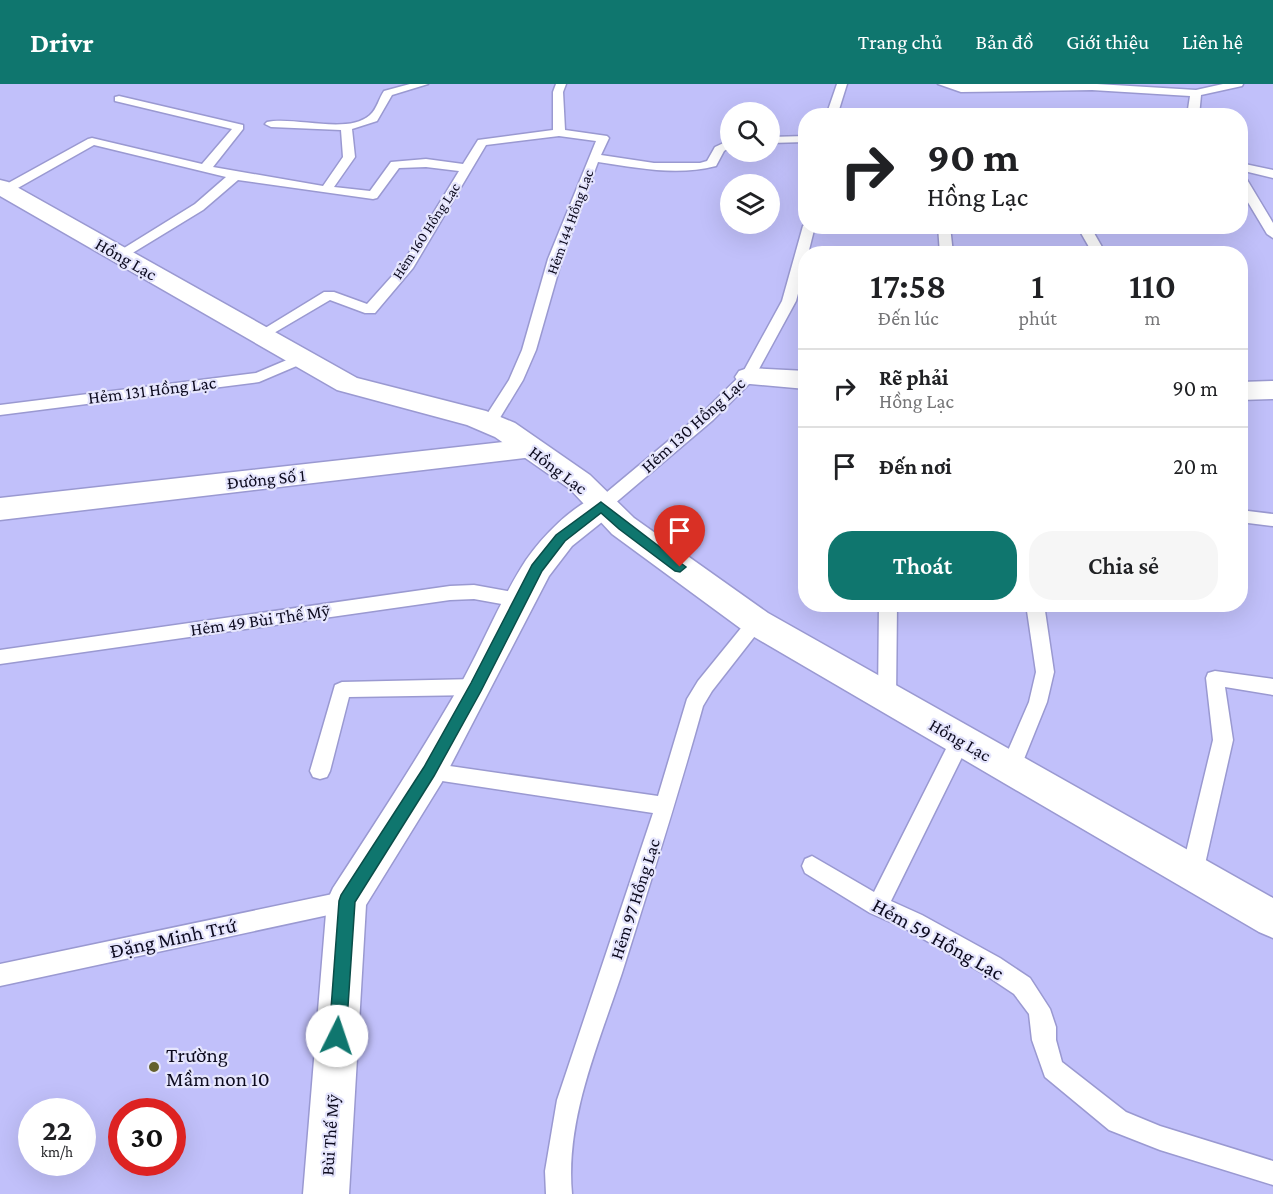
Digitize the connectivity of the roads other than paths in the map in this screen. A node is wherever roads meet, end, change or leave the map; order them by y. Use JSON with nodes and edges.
{"nodes":[{"id":1,"x":423,"y":84,"type":"edge"},
{"id":2,"x":561,"y":84,"type":"edge"},
{"id":3,"x":842,"y":84,"type":"edge"},
{"id":4,"x":943,"y":84,"type":"edge"},
{"id":5,"x":1238,"y":84,"type":"edge"},
{"id":6,"x":1196,"y":93,"type":"junction"},
{"id":7,"x":119,"y":99,"type":"dead end"},
{"id":8,"x":834,"y":108,"type":"edge"},
{"id":9,"x":1194,"y":108,"type":"edge"},
{"id":10,"x":271,"y":124,"type":"dead end"},
{"id":11,"x":346,"y":127,"type":"junction"},
{"id":12,"x":559,"y":134,"type":"junction"},
{"id":13,"x":798,"y":139,"type":"edge"},
{"id":14,"x":780,"y":140,"type":"edge"},
{"id":15,"x":720,"y":148,"type":"edge"},
{"id":16,"x":594,"y":158,"type":"junction"},
{"id":17,"x":467,"y":168,"type":"junction"},
{"id":18,"x":1248,"y":168,"type":"edge"},
{"id":19,"x":205,"y":169,"type":"junction"},
{"id":20,"x":1273,"y":174,"type":"edge"},
{"id":21,"x":235,"y":176,"type":"junction"},
{"id":22,"x":2,"y":189,"type":"edge"},
{"id":23,"x":326,"y":190,"type":"junction"},
{"id":24,"x":1248,"y":192,"type":"edge"},
{"id":25,"x":1273,"y":234,"type":"edge"},
{"id":26,"x":121,"y":256,"type":"junction"},
{"id":27,"x":798,"y":265,"type":"edge"},
{"id":28,"x":789,"y":301,"type":"junction"},
{"id":29,"x":798,"y":302,"type":"edge"},
{"id":30,"x":262,"y":336,"type":"junction"},
{"id":31,"x":301,"y":359,"type":"junction"},
{"id":32,"x":748,"y":377,"type":"junction"},
{"id":33,"x":798,"y":380,"type":"edge"},
{"id":34,"x":1273,"y":390,"type":"edge"},
{"id":35,"x":1248,"y":391,"type":"edge"},
{"id":36,"x":0,"y":410,"type":"edge"},
{"id":37,"x":490,"y":422,"type":"junction"},
{"id":38,"x":531,"y":449,"type":"junction"},
{"id":39,"x":601,"y":506,"type":"junction"},
{"id":40,"x":0,"y":509,"type":"edge"},
{"id":41,"x":1248,"y":517,"type":"edge"},
{"id":42,"x":1273,"y":519,"type":"edge"},
{"id":43,"x":519,"y":600,"type":"junction"},
{"id":44,"x":888,"y":612,"type":"edge"},
{"id":45,"x":1036,"y":612,"type":"edge"},
{"id":46,"x":756,"y":622,"type":"junction"},
{"id":47,"x":0,"y":657,"type":"edge"},
{"id":48,"x":476,"y":687,"type":"junction"},
{"id":49,"x":1273,"y":687,"type":"edge"},
{"id":50,"x":887,"y":699,"type":"junction"},
{"id":51,"x":960,"y":741,"type":"junction"},
{"id":52,"x":1010,"y":770,"type":"junction"},
{"id":53,"x":320,"y":771,"type":"dead end"},
{"id":54,"x":429,"y":771,"type":"junction"},
{"id":55,"x":665,"y":806,"type":"junction"},
{"id":56,"x":812,"y":866,"type":"dead end"},
{"id":57,"x":1192,"y":873,"type":"junction"},
{"id":58,"x":347,"y":901,"type":"junction"},
{"id":59,"x":878,"y":906,"type":"junction"},
{"id":60,"x":1273,"y":919,"type":"edge"},
{"id":61,"x":0,"y":975,"type":"edge"},
{"id":62,"x":1273,"y":1173,"type":"edge"},
{"id":63,"x":326,"y":1194,"type":"edge"},
{"id":64,"x":559,"y":1194,"type":"edge"}],
"edges":[{"from":1,"to":11,"type":"lane"},
{"from":2,"to":12,"type":"lane"},
{"from":3,"to":8,"type":"lane"},
{"from":4,"to":6,"type":"lane"},
{"from":5,"to":6,"type":"lane"},
{"from":6,"to":9,"type":"lane"},
{"from":7,"to":19,"type":"lane"},
{"from":10,"to":11,"type":"lane"},
{"from":11,"to":23,"type":"lane"},
{"from":12,"to":16,"type":"lane","name":"Hẻm 160 Hồng Lạc"},
{"from":12,"to":17,"type":"lane","name":"Hẻm 160 Hồng Lạc"},
{"from":13,"to":14,"type":"lane"},
{"from":15,"to":16,"type":"lane","name":"Hẻm 144 Hồng Lạc"},
{"from":16,"to":37,"type":"lane","name":"Hẻm 144 Hồng Lạc"},
{"from":17,"to":23,"type":"lane","name":"Hẻm 160 Hồng Lạc"},
{"from":17,"to":30,"type":"lane","name":"Hẻm 160 Hồng Lạc"},
{"from":18,"to":20,"type":"lane"},
{"from":19,"to":21,"type":"lane"},
{"from":19,"to":22,"type":"lane"},
{"from":21,"to":23,"type":"lane"},
{"from":21,"to":26,"type":"lane"},
{"from":22,"to":26,"type":"street","name":"Hồng Lạc"},
{"from":24,"to":25,"type":"lane"},
{"from":26,"to":30,"type":"street","name":"Hồng Lạc"},
{"from":27,"to":28,"type":"lane","name":"Hẻm 130 Hồng Lạc"},
{"from":28,"to":29,"type":"lane"},
{"from":28,"to":32,"type":"lane","name":"Hẻm 130 Hồng Lạc"},
{"from":30,"to":31,"type":"street","name":"Hồng Lạc"},
{"from":31,"to":36,"type":"lane","name":"Hẻm 131 Hồng Lạc"},
{"from":31,"to":37,"type":"street","name":"Hồng Lạc"},
{"from":32,"to":33,"type":"street"},
{"from":32,"to":39,"type":"lane","name":"Hẻm 130 Hồng Lạc"},
{"from":34,"to":35,"type":"street"},
{"from":37,"to":38,"type":"street","name":"Hồng Lạc"},
{"from":38,"to":39,"type":"street","name":"Hồng Lạc"},
{"from":38,"to":40,"type":"street","name":"Đường Số 1"},
{"from":39,"to":43,"type":"street","name":"Bùi Thế Mỹ"},
{"from":39,"to":46,"type":"street","name":"Hồng Lạc"},
{"from":41,"to":42,"type":"lane"},
{"from":43,"to":47,"type":"lane","name":"Hẻm 49 Bùi Thế Mỹ"},
{"from":43,"to":48,"type":"street","name":"Bùi Thế Mỹ"},
{"from":44,"to":50,"type":"lane"},
{"from":45,"to":52,"type":"lane"},
{"from":46,"to":50,"type":"street","name":"Hồng Lạc"},
{"from":46,"to":55,"type":"lane","name":"Hẻm 97 Hồng Lạc"},
{"from":48,"to":53,"type":"lane"},
{"from":48,"to":54,"type":"street","name":"Bùi Thế Mỹ"},
{"from":49,"to":57,"type":"lane"},
{"from":50,"to":51,"type":"street","name":"Hồng Lạc"},
{"from":51,"to":52,"type":"street","name":"Hồng Lạc"},
{"from":51,"to":59,"type":"lane"},
{"from":52,"to":57,"type":"street","name":"Hồng Lạc"},
{"from":54,"to":55,"type":"lane"},
{"from":54,"to":58,"type":"street","name":"Bùi Thế Mỹ"},
{"from":55,"to":64,"type":"lane","name":"Hẻm 97 Hồng Lạc"},
{"from":56,"to":59,"type":"lane","name":"Hẻm 59 Hồng Lạc"},
{"from":57,"to":60,"type":"street","name":"Hồng Lạc"},
{"from":58,"to":61,"type":"lane","name":"Đặng Minh Trứ"},
{"from":58,"to":63,"type":"street","name":"Bùi Thế Mỹ"},
{"from":59,"to":62,"type":"lane","name":"Hẻm 59 Hồng Lạc"}]}
